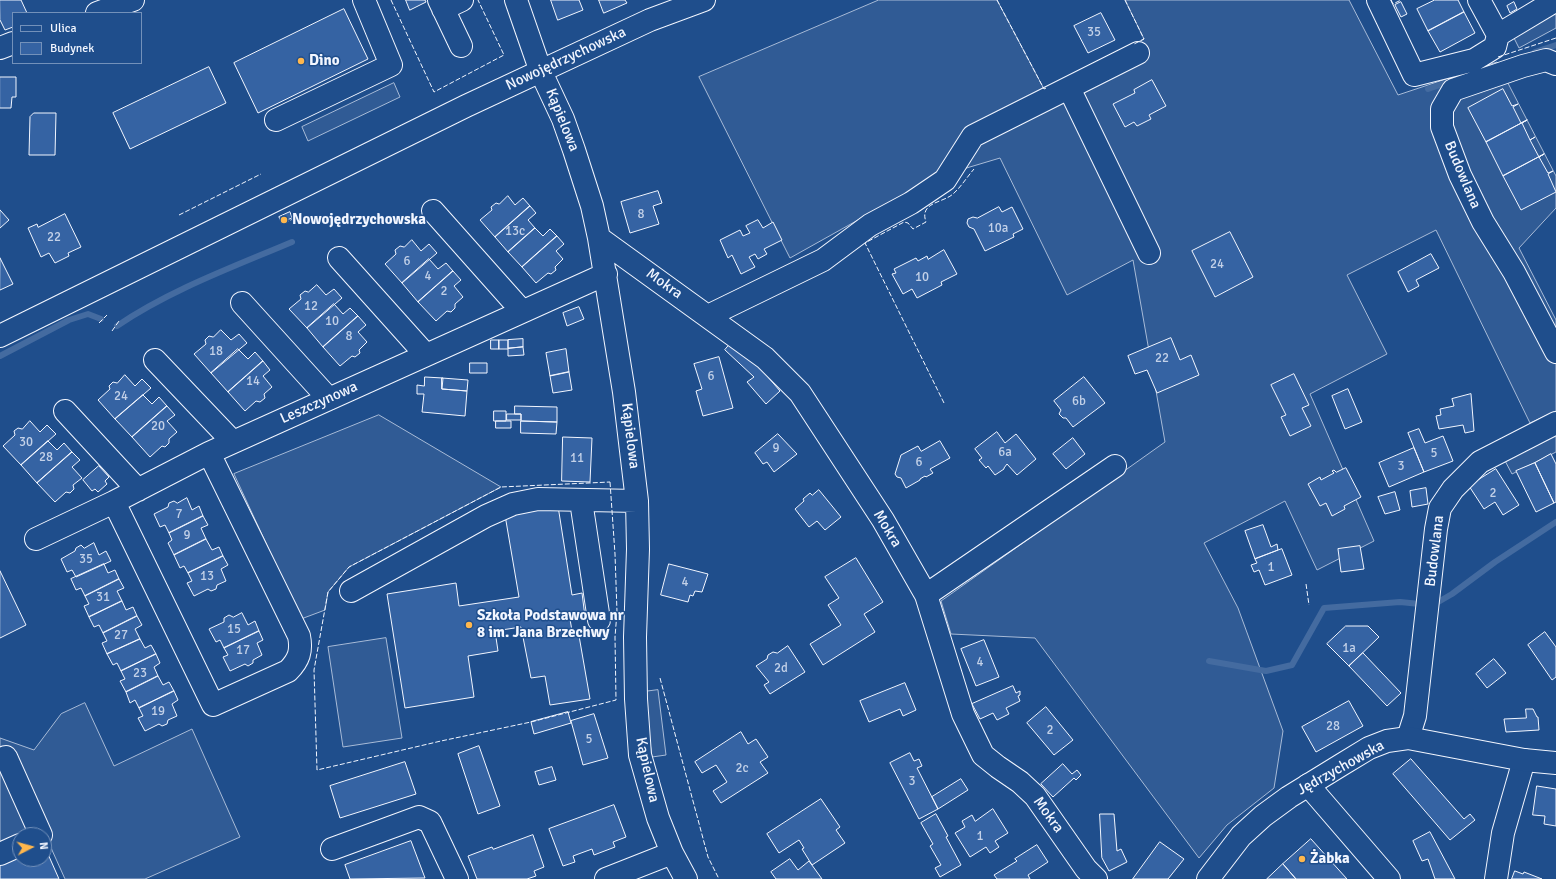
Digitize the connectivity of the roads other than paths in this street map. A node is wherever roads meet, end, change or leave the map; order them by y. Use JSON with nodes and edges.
{"nodes":[{"id":1,"x":133,"y":0,"type":"edge"},
{"id":2,"x":364,"y":0,"type":"edge"},
{"id":3,"x":516,"y":0,"type":"edge"},
{"id":4,"x":704,"y":0,"type":"edge"},
{"id":5,"x":1378,"y":0,"type":"edge"},
{"id":6,"x":1479,"y":0,"type":"edge"},
{"id":7,"x":1552,"y":2,"type":"dead end"},
{"id":8,"x":448,"y":3,"type":"edge"},
{"id":9,"x":670,"y":7,"type":"edge"},
{"id":10,"x":100,"y":12,"type":"edge"},
{"id":11,"x":1498,"y":35,"type":"junction"},
{"id":12,"x":12,"y":43,"type":"edge"},
{"id":13,"x":461,"y":46,"type":"dead end"},
{"id":14,"x":0,"y":48,"type":"edge"},
{"id":15,"x":1138,"y":53,"type":"dead end"},
{"id":16,"x":1556,"y":64,"type":"edge"},
{"id":17,"x":541,"y":72,"type":"junction"},
{"id":18,"x":1069,"y":88,"type":"junction"},
{"id":19,"x":276,"y":120,"type":"dead end"},
{"id":20,"x":433,"y":211,"type":"dead end"},
{"id":21,"x":599,"y":238,"type":"junction"},
{"id":22,"x":1149,"y":253,"type":"dead end"},
{"id":23,"x":339,"y":258,"type":"dead end"},
{"id":24,"x":606,"y":274,"type":"junction"},
{"id":25,"x":242,"y":303,"type":"dead end"},
{"id":26,"x":522,"y":311,"type":"junction"},
{"id":27,"x":708,"y":316,"type":"junction"},
{"id":28,"x":0,"y":336,"type":"edge"},
{"id":29,"x":1556,"y":352,"type":"edge"},
{"id":30,"x":426,"y":355,"type":"junction"},
{"id":31,"x":155,"y":360,"type":"dead end"},
{"id":32,"x":329,"y":399,"type":"junction"},
{"id":33,"x":65,"y":411,"type":"dead end"},
{"id":34,"x":1556,"y":424,"type":"edge"},
{"id":35,"x":233,"y":442,"type":"junction"},
{"id":36,"x":210,"y":453,"type":"junction"},
{"id":37,"x":1115,"y":466,"type":"dead end"},
{"id":38,"x":138,"y":490,"type":"junction"},
{"id":39,"x":580,"y":501,"type":"junction"},
{"id":40,"x":637,"y":501,"type":"junction"},
{"id":41,"x":114,"y":502,"type":"junction"},
{"id":42,"x":36,"y":539,"type":"dead end"},
{"id":43,"x":350,"y":591,"type":"dead end"},
{"id":44,"x":926,"y":595,"type":"junction"},
{"id":45,"x":599,"y":620,"type":"dead end"},
{"id":46,"x":1408,"y":738,"type":"junction"},
{"id":47,"x":0,"y":759,"type":"edge"},
{"id":48,"x":1524,"y":760,"type":"junction"},
{"id":49,"x":1556,"y":763,"type":"edge"},
{"id":50,"x":1308,"y":785,"type":"junction"},
{"id":51,"x":37,"y":827,"type":"edge"},
{"id":52,"x":12,"y":849,"type":"edge"},
{"id":53,"x":332,"y":849,"type":"dead end"},
{"id":54,"x":672,"y":853,"type":"junction"},
{"id":55,"x":0,"y":854,"type":"edge"},
{"id":56,"x":457,"y":879,"type":"edge"},
{"id":57,"x":606,"y":879,"type":"edge"},
{"id":58,"x":686,"y":879,"type":"edge"},
{"id":59,"x":1096,"y":879,"type":"edge"},
{"id":60,"x":1208,"y":879,"type":"edge"},
{"id":61,"x":1388,"y":879,"type":"edge"},
{"id":62,"x":1496,"y":879,"type":"edge"}],
"edges":[{"from":1,"to":10,"type":"street"},
{"from":2,"to":19,"type":"street"},
{"from":3,"to":17,"type":"street","name":"Kąpielowa"},
{"from":4,"to":9,"type":"street","name":"Nowojędrzychowska"},
{"from":5,"to":11,"type":"street"},
{"from":6,"to":11,"type":"street"},
{"from":7,"to":11,"type":"street"},
{"from":8,"to":13,"type":"street"},
{"from":9,"to":17,"type":"street","name":"Nowojędrzychowska"},
{"from":12,"to":14,"type":"street"},
{"from":15,"to":18,"type":"street"},
{"from":16,"to":29,"type":"street","name":"Budowlana"},
{"from":17,"to":21,"type":"street","name":"Kąpielowa"},
{"from":17,"to":28,"type":"street","name":"Nowojędrzychowska"},
{"from":18,"to":22,"type":"street"},
{"from":18,"to":27,"type":"street"},
{"from":20,"to":26,"type":"street"},
{"from":21,"to":24,"type":"street","name":"Kąpielowa"},
{"from":21,"to":27,"type":"street","name":"Mokra"},
{"from":23,"to":30,"type":"street"},
{"from":24,"to":26,"type":"street","name":"Leszczynowa"},
{"from":24,"to":40,"type":"street","name":"Kąpielowa"},
{"from":25,"to":32,"type":"street"},
{"from":26,"to":30,"type":"street","name":"Leszczynowa"},
{"from":27,"to":44,"type":"street","name":"Mokra"},
{"from":30,"to":32,"type":"street","name":"Leszczynowa"},
{"from":31,"to":35,"type":"street"},
{"from":32,"to":35,"type":"street","name":"Leszczynowa"},
{"from":33,"to":38,"type":"street"},
{"from":34,"to":46,"type":"street","name":"Budowlana"},
{"from":35,"to":36,"type":"street","name":"Leszczynowa"},
{"from":36,"to":38,"type":"street","name":"Leszczynowa"},
{"from":36,"to":41,"type":"street"},
{"from":37,"to":44,"type":"street"},
{"from":38,"to":41,"type":"street","name":"Leszczynowa"},
{"from":39,"to":40,"type":"street"},
{"from":39,"to":43,"type":"street"},
{"from":39,"to":45,"type":"street"},
{"from":40,"to":54,"type":"street","name":"Kąpielowa"},
{"from":41,"to":42,"type":"street","name":"Leszczynowa"},
{"from":44,"to":59,"type":"street","name":"Mokra"},
{"from":46,"to":48,"type":"street","name":"Jędrzychowska"},
{"from":46,"to":50,"type":"street","name":"Jędrzychowska"},
{"from":47,"to":51,"type":"street"},
{"from":48,"to":49,"type":"street","name":"Jędrzychowska"},
{"from":48,"to":62,"type":"street"},
{"from":50,"to":60,"type":"street","name":"Jędrzychowska"},
{"from":50,"to":61,"type":"street"},
{"from":52,"to":55,"type":"street"},
{"from":53,"to":56,"type":"street"},
{"from":54,"to":57,"type":"street"},
{"from":54,"to":58,"type":"street","name":"Kąpielowa"}]}
